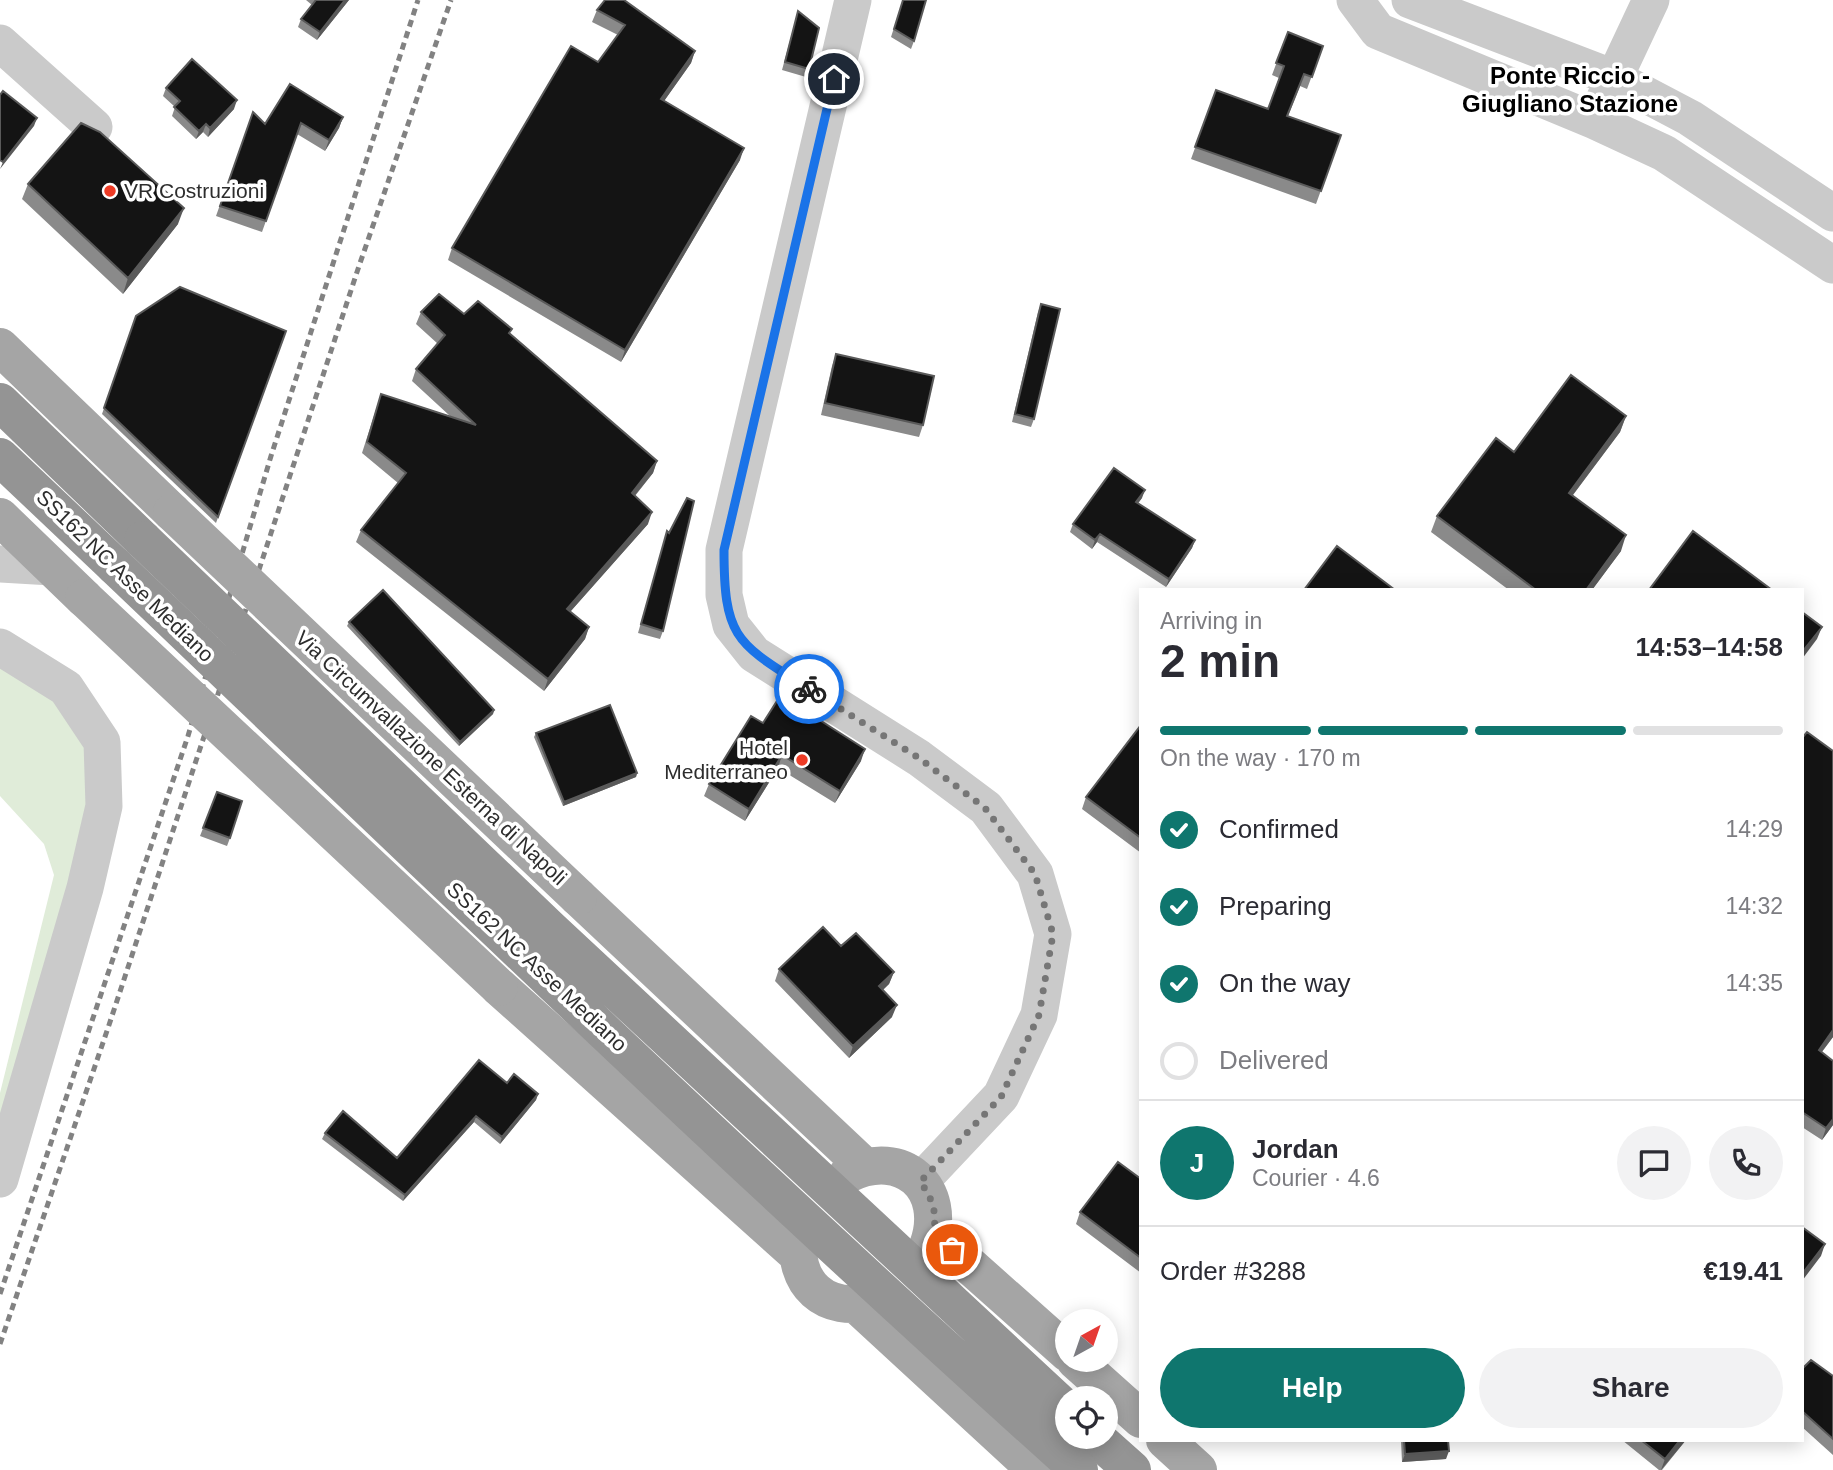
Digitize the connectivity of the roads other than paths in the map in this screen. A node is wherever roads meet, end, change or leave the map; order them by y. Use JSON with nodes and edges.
{"nodes":[{"id":1,"x":853,"y":0,"type":"edge"},
{"id":2,"x":1355,"y":0,"type":"edge"},
{"id":3,"x":1410,"y":0,"type":"edge"},
{"id":4,"x":1651,"y":0,"type":"edge"},
{"id":5,"x":0,"y":43,"type":"edge"},
{"id":6,"x":1614,"y":78,"type":"junction"},
{"id":7,"x":1595,"y":121,"type":"junction"},
{"id":8,"x":94,"y":127,"type":"edge"},
{"id":9,"x":1833,"y":213,"type":"edge"},
{"id":10,"x":1833,"y":265,"type":"edge"},
{"id":11,"x":0,"y":347,"type":"edge"},
{"id":12,"x":0,"y":402,"type":"edge"},
{"id":13,"x":0,"y":457,"type":"edge"},
{"id":14,"x":0,"y":517,"type":"edge"},
{"id":15,"x":0,"y":564,"type":"edge"},
{"id":16,"x":52,"y":567,"type":"junction"},
{"id":17,"x":0,"y":647,"type":"edge"},
{"id":18,"x":0,"y":1179,"type":"edge"},
{"id":19,"x":920,"y":1182,"type":"junction"},
{"id":20,"x":1055,"y":1342,"type":"edge"},
{"id":21,"x":1088,"y":1372,"type":"edge"},
{"id":22,"x":1055,"y":1400,"type":"edge"},
{"id":23,"x":1139,"y":1417,"type":"edge"},
{"id":24,"x":1167,"y":1442,"type":"edge"},
{"id":25,"x":1108,"y":1449,"type":"edge"},
{"id":26,"x":1036,"y":1470,"type":"edge"},
{"id":27,"x":1079,"y":1470,"type":"edge"},
{"id":28,"x":1132,"y":1470,"type":"edge"},
{"id":29,"x":1198,"y":1470,"type":"edge"}],
"edges":[{"from":1,"to":19,"type":"street"},
{"from":2,"to":7,"type":"street"},
{"from":3,"to":6,"type":"street"},
{"from":4,"to":6,"type":"street"},
{"from":5,"to":8,"type":"street"},
{"from":6,"to":7,"type":"street"},
{"from":6,"to":9,"type":"street"},
{"from":7,"to":10,"type":"street"},
{"from":11,"to":19,"type":"main road","name":"Via Circumvallazione Esterna di Napoli","bridge":true},
{"from":12,"to":22,"type":"highway","name":"SS162 NC Asse Mediano","bridge":true},
{"from":13,"to":27,"type":"highway","name":"SS162 NC Asse Mediano","bridge":true},
{"from":14,"to":16,"type":"main road"},
{"from":15,"to":16,"type":"street"},
{"from":16,"to":26,"type":"main road","bridge":true},
{"from":17,"to":18,"type":"street"},
{"from":19,"to":20,"type":"main road"},
{"from":21,"to":23,"type":"main road"},
{"from":24,"to":29,"type":"main road"},
{"from":25,"to":28,"type":"highway"}]}
